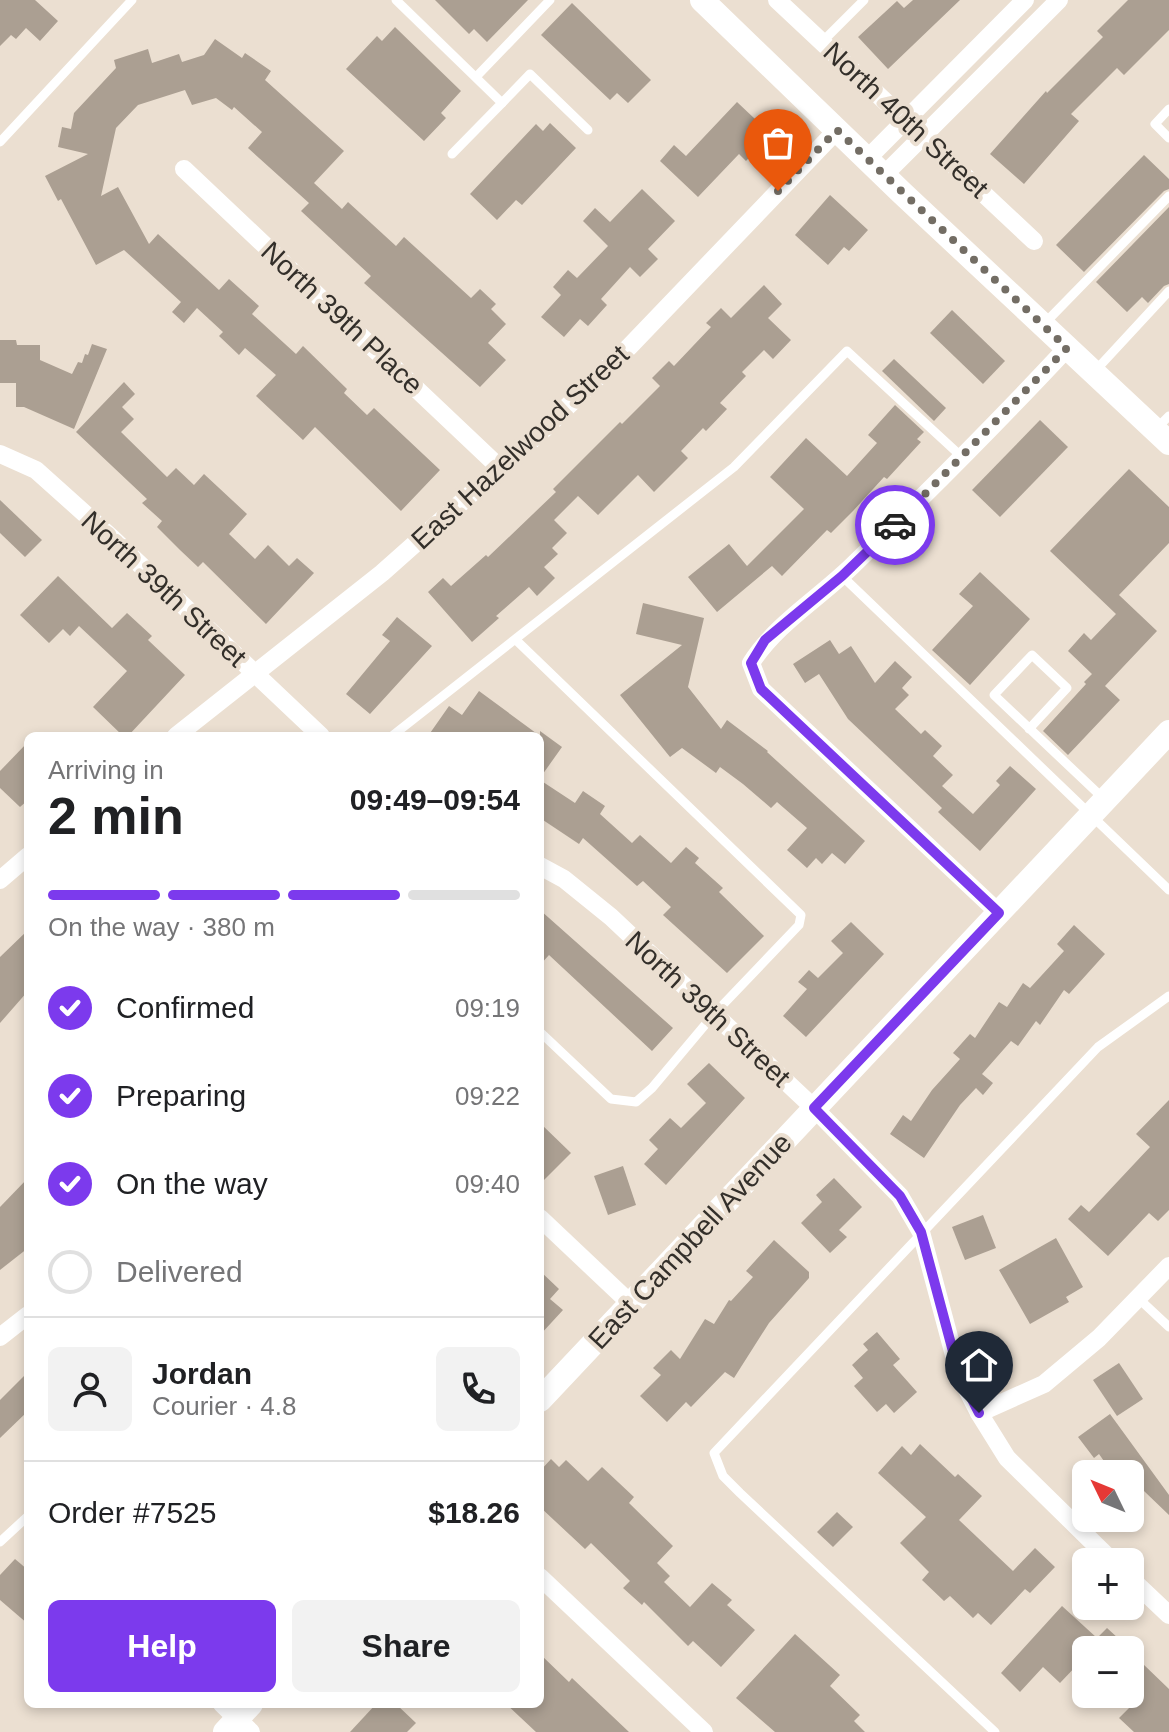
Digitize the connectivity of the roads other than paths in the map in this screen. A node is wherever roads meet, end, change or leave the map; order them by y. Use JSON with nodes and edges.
{"nodes":[{"id":1,"x":132,"y":0,"type":"edge"},
{"id":2,"x":396,"y":0,"type":"edge"},
{"id":3,"x":550,"y":0,"type":"edge"},
{"id":4,"x":702,"y":0,"type":"edge"},
{"id":5,"x":777,"y":0,"type":"edge"},
{"id":6,"x":864,"y":0,"type":"edge"},
{"id":7,"x":1025,"y":0,"type":"edge"},
{"id":8,"x":1059,"y":0,"type":"edge"},
{"id":9,"x":822,"y":42,"type":"junction"},
{"id":10,"x":476,"y":77,"type":"junction"},
{"id":11,"x":502,"y":103,"type":"junction"},
{"id":12,"x":1169,"y":109,"type":"edge"},
{"id":13,"x":904,"y":120,"type":"junction"},
{"id":14,"x":588,"y":130,"type":"dead end"},
{"id":15,"x":837,"y":130,"type":"junction"},
{"id":16,"x":920,"y":136,"type":"junction"},
{"id":17,"x":1169,"y":138,"type":"edge"},
{"id":18,"x":0,"y":142,"type":"edge"},
{"id":19,"x":452,"y":154,"type":"dead end"},
{"id":20,"x":876,"y":167,"type":"junction"},
{"id":21,"x":184,"y":169,"type":"dead end"},
{"id":22,"x":1169,"y":196,"type":"edge"},
{"id":23,"x":1034,"y":241,"type":"dead end"},
{"id":24,"x":1169,"y":291,"type":"edge"},
{"id":25,"x":1043,"y":326,"type":"junction"},
{"id":26,"x":1067,"y":348,"type":"junction"},
{"id":27,"x":1093,"y":372,"type":"junction"},
{"id":28,"x":1164,"y":430,"type":"edge"},
{"id":29,"x":0,"y":454,"type":"edge"},
{"id":30,"x":963,"y":458,"type":"junction"},
{"id":31,"x":500,"y":468,"type":"junction"},
{"id":32,"x":842,"y":576,"type":"junction"},
{"id":33,"x":517,"y":641,"type":"junction"},
{"id":34,"x":254,"y":674,"type":"junction"},
{"id":35,"x":1029,"y":729,"type":"junction"},
{"id":36,"x":181,"y":732,"type":"edge"},
{"id":37,"x":317,"y":732,"type":"edge"},
{"id":38,"x":397,"y":732,"type":"edge"},
{"id":39,"x":1169,"y":732,"type":"edge"},
{"id":40,"x":1098,"y":807,"type":"junction"},
{"id":41,"x":24,"y":859,"type":"edge"},
{"id":42,"x":544,"y":868,"type":"edge"},
{"id":43,"x":0,"y":880,"type":"edge"},
{"id":44,"x":1169,"y":890,"type":"edge"},
{"id":45,"x":999,"y":913,"type":"junction"},
{"id":46,"x":1169,"y":996,"type":"edge"},
{"id":47,"x":715,"y":1013,"type":"junction"},
{"id":48,"x":544,"y":1036,"type":"edge"},
{"id":49,"x":814,"y":1108,"type":"junction"},
{"id":50,"x":544,"y":1222,"type":"edge"},
{"id":51,"x":921,"y":1232,"type":"junction"},
{"id":52,"x":1169,"y":1266,"type":"edge"},
{"id":53,"x":1138,"y":1298,"type":"junction"},
{"id":54,"x":631,"y":1304,"type":"junction"},
{"id":55,"x":24,"y":1318,"type":"edge"},
{"id":56,"x":1169,"y":1327,"type":"edge"},
{"id":57,"x":0,"y":1337,"type":"edge"},
{"id":58,"x":544,"y":1395,"type":"edge"},
{"id":59,"x":979,"y":1413,"type":"junction"},
{"id":60,"x":24,"y":1520,"type":"edge"},
{"id":61,"x":0,"y":1542,"type":"edge"},
{"id":62,"x":1099,"y":1548,"type":"edge"},
{"id":63,"x":544,"y":1581,"type":"edge"},
{"id":64,"x":1144,"y":1591,"type":"edge"},
{"id":65,"x":1169,"y":1615,"type":"edge"},
{"id":66,"x":704,"y":1732,"type":"edge"},
{"id":67,"x":995,"y":1732,"type":"edge"}],
"edges":[{"from":1,"to":18,"type":"lane"},
{"from":2,"to":10,"type":"lane"},
{"from":3,"to":10,"type":"lane"},
{"from":4,"to":15,"type":"street","name":"North 40th Street"},
{"from":5,"to":9,"type":"street","name":"North 40th Street"},
{"from":6,"to":9,"type":"lane"},
{"from":7,"to":13,"type":"street"},
{"from":8,"to":16,"type":"street"},
{"from":9,"to":13,"type":"street","name":"North 40th Street"},
{"from":10,"to":11,"type":"lane"},
{"from":11,"to":14,"type":"lane"},
{"from":11,"to":19,"type":"lane"},
{"from":12,"to":17,"type":"lane"},
{"from":13,"to":16,"type":"street","name":"North 40th Street"},
{"from":13,"to":20,"type":"street"},
{"from":15,"to":20,"type":"street","name":"North 40th Street"},
{"from":15,"to":31,"type":"street","name":"East Hazelwood Street"},
{"from":16,"to":20,"type":"street"},
{"from":16,"to":23,"type":"street","name":"North 40th Street"},
{"from":20,"to":25,"type":"street","name":"North 40th Street"},
{"from":21,"to":31,"type":"street","name":"North 39th Place"},
{"from":22,"to":25,"type":"lane"},
{"from":24,"to":27,"type":"lane"},
{"from":25,"to":26,"type":"street","name":"North 40th Street"},
{"from":26,"to":27,"type":"street","name":"North 40th Street"},
{"from":26,"to":30,"type":"street"},
{"from":27,"to":28,"type":"street","name":"North 40th Street"},
{"from":29,"to":34,"type":"street","name":"North 39th Street"},
{"from":30,"to":32,"type":"street"},
{"from":30,"to":33,"type":"lane"},
{"from":31,"to":34,"type":"street","name":"East Hazelwood Street"},
{"from":32,"to":40,"type":"lane"},
{"from":32,"to":45,"type":"street"},
{"from":33,"to":38,"type":"lane"},
{"from":33,"to":47,"type":"lane"},
{"from":34,"to":36,"type":"street","name":"East Hazelwood Street"},
{"from":34,"to":37,"type":"street","name":"North 39th Street"},
{"from":35,"to":35,"type":"lane"},
{"from":35,"to":40,"type":"lane"},
{"from":39,"to":40,"type":"street","name":"East Campbell Avenue"},
{"from":40,"to":44,"type":"lane"},
{"from":40,"to":45,"type":"street","name":"East Campbell Avenue"},
{"from":41,"to":43,"type":"street"},
{"from":42,"to":47,"type":"street","name":"North 39th Street"},
{"from":45,"to":49,"type":"street","name":"East Campbell Avenue"},
{"from":46,"to":51,"type":"lane"},
{"from":47,"to":48,"type":"lane"},
{"from":47,"to":49,"type":"street","name":"North 39th Street"},
{"from":49,"to":51,"type":"street","name":"North 39th Street"},
{"from":49,"to":54,"type":"street","name":"East Campbell Avenue"},
{"from":50,"to":54,"type":"street"},
{"from":51,"to":59,"type":"street","name":"North 39th Street"},
{"from":51,"to":67,"type":"lane"},
{"from":52,"to":53,"type":"street"},
{"from":53,"to":56,"type":"lane"},
{"from":53,"to":59,"type":"street"},
{"from":54,"to":58,"type":"street","name":"East Campbell Avenue"},
{"from":55,"to":57,"type":"street"},
{"from":59,"to":62,"type":"street","name":"North 39th Street"},
{"from":60,"to":61,"type":"lane"},
{"from":63,"to":66,"type":"street"},
{"from":64,"to":65,"type":"street"}]}
